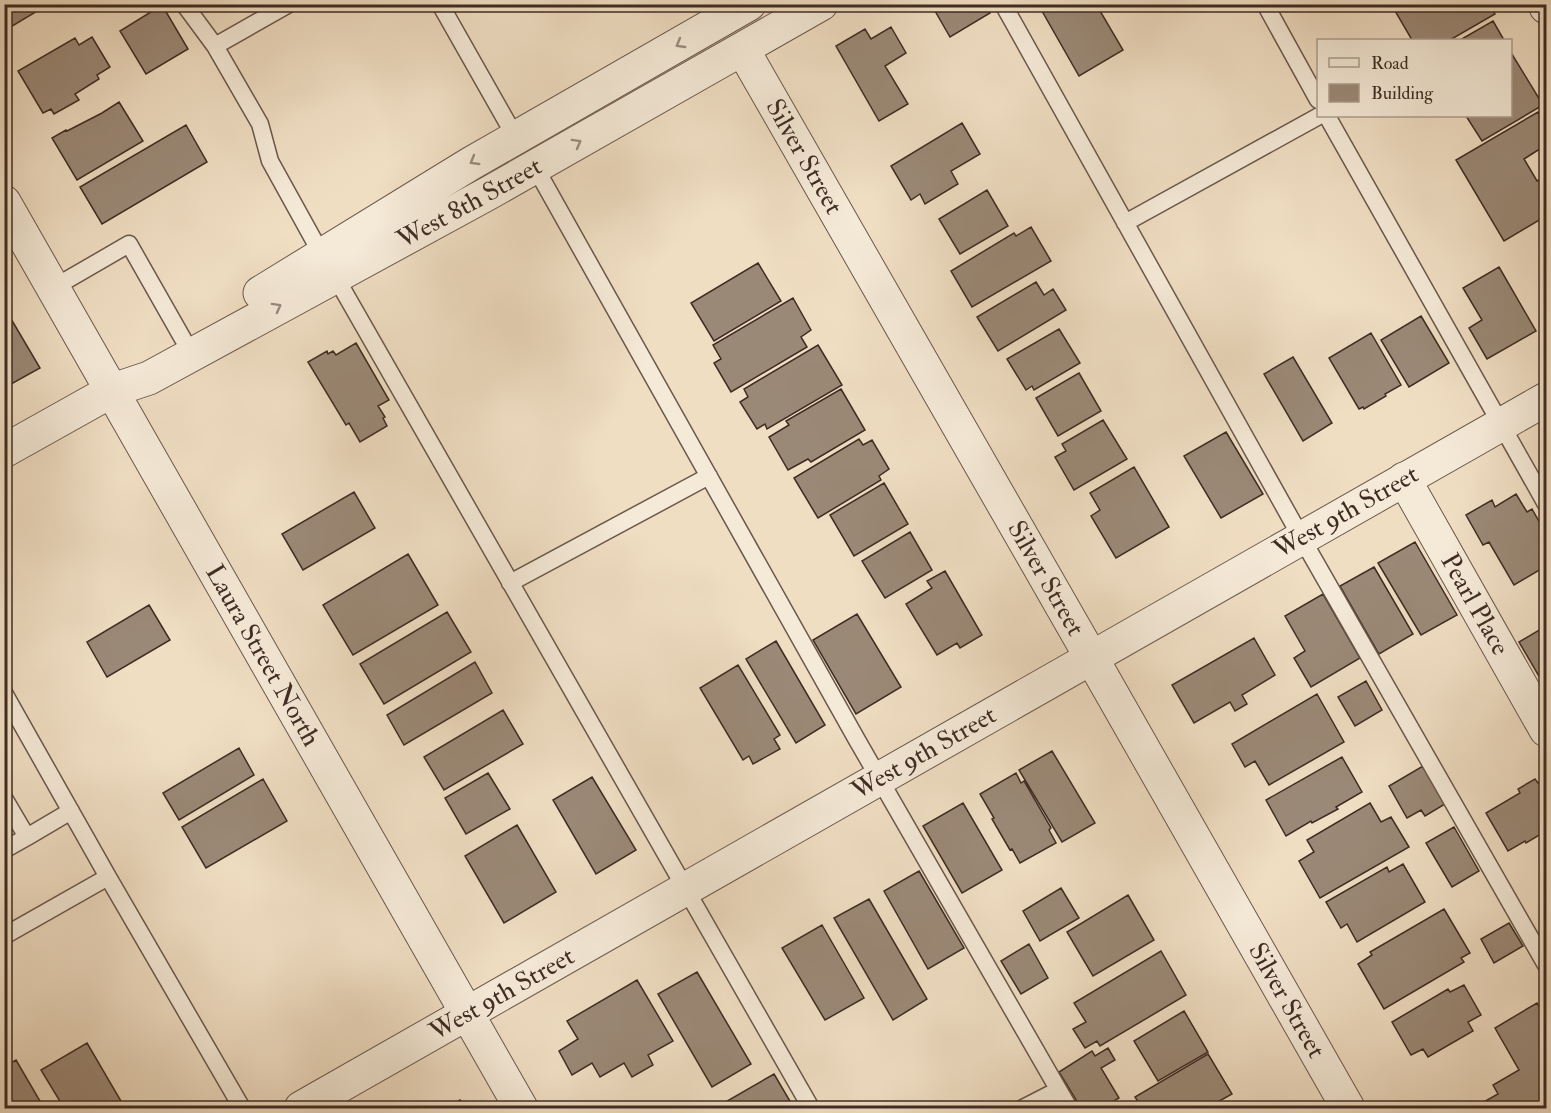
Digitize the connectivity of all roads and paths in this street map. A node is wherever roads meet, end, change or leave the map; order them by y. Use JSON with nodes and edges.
{"nodes":[{"id":1,"x":184,"y":4,"type":"edge"},
{"id":2,"x":289,"y":4,"type":"edge"},
{"id":3,"x":440,"y":4,"type":"edge"},
{"id":4,"x":821,"y":4,"type":"edge"},
{"id":5,"x":1003,"y":4,"type":"edge"},
{"id":6,"x":1265,"y":4,"type":"edge"},
{"id":7,"x":730,"y":9,"type":"edge"},
{"id":8,"x":215,"y":46,"type":"junction"},
{"id":9,"x":743,"y":50,"type":"junction"},
{"id":10,"x":1317,"y":98,"type":"edge"},
{"id":11,"x":1317,"y":117,"type":"edge"},
{"id":12,"x":1328,"y":117,"type":"edge"},
{"id":13,"x":516,"y":138,"type":"junction"},
{"id":14,"x":535,"y":166,"type":"junction"},
{"id":15,"x":4,"y":202,"type":"edge"},
{"id":16,"x":1125,"y":223,"type":"junction"},
{"id":17,"x":328,"y":266,"type":"junction"},
{"id":18,"x":53,"y":288,"type":"junction"},
{"id":19,"x":183,"y":339,"type":"junction"},
{"id":20,"x":112,"y":390,"type":"junction"},
{"id":21,"x":1546,"y":399,"type":"edge"},
{"id":22,"x":1501,"y":424,"type":"junction"},
{"id":23,"x":4,"y":451,"type":"edge"},
{"id":24,"x":709,"y":476,"type":"junction"},
{"id":25,"x":1404,"y":479,"type":"junction"},
{"id":26,"x":1546,"y":504,"type":"edge"},
{"id":27,"x":1301,"y":537,"type":"junction"},
{"id":28,"x":510,"y":583,"type":"junction"},
{"id":29,"x":1091,"y":657,"type":"junction"},
{"id":30,"x":4,"y":693,"type":"edge"},
{"id":31,"x":1546,"y":730,"type":"edge"},
{"id":32,"x":879,"y":778,"type":"junction"},
{"id":33,"x":4,"y":798,"type":"edge"},
{"id":34,"x":71,"y":811,"type":"junction"},
{"id":35,"x":27,"y":837,"type":"junction"},
{"id":36,"x":4,"y":850,"type":"edge"},
{"id":37,"x":108,"y":877,"type":"junction"},
{"id":38,"x":686,"y":889,"type":"junction"},
{"id":39,"x":4,"y":936,"type":"edge"},
{"id":40,"x":1546,"y":965,"type":"edge"},
{"id":41,"x":467,"y":1015,"type":"junction"},
{"id":42,"x":1058,"y":1090,"type":"junction"},
{"id":43,"x":242,"y":1108,"type":"edge"},
{"id":44,"x":301,"y":1108,"type":"edge"},
{"id":45,"x":520,"y":1108,"type":"edge"},
{"id":46,"x":812,"y":1108,"type":"edge"},
{"id":47,"x":1023,"y":1108,"type":"edge"},
{"id":48,"x":1069,"y":1108,"type":"edge"},
{"id":49,"x":1348,"y":1108,"type":"edge"}],
"edges":[{"from":1,"to":8,"type":"lane"},
{"from":2,"to":8,"type":"lane"},
{"from":3,"to":13,"type":"lane"},
{"from":4,"to":9,"type":"street","name":"West 8th Street"},
{"from":5,"to":16,"type":"lane"},
{"from":6,"to":10,"type":"lane"},
{"from":7,"to":13,"type":"street","name":"West 8th Street","one_way":true},
{"from":8,"to":17,"type":"lane"},
{"from":14,"to":9,"type":"street","name":"West 8th Street","one_way":true},
{"from":9,"to":29,"type":"street","name":"Silver Street"},
{"from":11,"to":16,"type":"lane"},
{"from":12,"to":22,"type":"lane"},
{"from":13,"to":17,"type":"street","name":"West 8th Street","one_way":true},
{"from":14,"to":17,"type":"street","name":"West 8th Street"},
{"from":14,"to":24,"type":"lane"},
{"from":15,"to":18,"type":"street","name":"Laura Street North"},
{"from":16,"to":27,"type":"lane"},
{"from":17,"to":19,"type":"street","name":"West 8th Street"},
{"from":20,"to":17,"type":"street","name":"West 8th Street","one_way":true},
{"from":17,"to":28,"type":"lane"},
{"from":18,"to":19,"type":"lane"},
{"from":18,"to":20,"type":"street","name":"Laura Street North"},
{"from":19,"to":20,"type":"street","name":"West 8th Street"},
{"from":20,"to":23,"type":"street","name":"West 8th Street"},
{"from":20,"to":41,"type":"street","name":"Laura Street North"},
{"from":21,"to":22,"type":"street","name":"West 9th Street"},
{"from":22,"to":25,"type":"street","name":"West 9th Street"},
{"from":22,"to":26,"type":"lane"},
{"from":24,"to":28,"type":"lane"},
{"from":24,"to":32,"type":"lane"},
{"from":25,"to":27,"type":"street","name":"West 9th Street"},
{"from":25,"to":31,"type":"street","name":"Pearl Place"},
{"from":27,"to":29,"type":"street","name":"West 9th Street"},
{"from":27,"to":40,"type":"lane"},
{"from":28,"to":38,"type":"lane"},
{"from":29,"to":32,"type":"street","name":"West 9th Street"},
{"from":29,"to":49,"type":"street","name":"Silver Street"},
{"from":30,"to":34,"type":"lane"},
{"from":32,"to":38,"type":"street","name":"West 9th Street"},
{"from":32,"to":42,"type":"lane"},
{"from":33,"to":35,"type":"lane"},
{"from":34,"to":35,"type":"lane"},
{"from":34,"to":37,"type":"lane"},
{"from":35,"to":36,"type":"lane"},
{"from":37,"to":39,"type":"lane"},
{"from":37,"to":43,"type":"lane"},
{"from":38,"to":41,"type":"street","name":"West 9th Street"},
{"from":38,"to":46,"type":"lane"},
{"from":41,"to":44,"type":"street","name":"West 9th Street"},
{"from":41,"to":45,"type":"street","name":"Laura Street North"},
{"from":42,"to":47,"type":"lane"},
{"from":42,"to":48,"type":"lane"}]}
